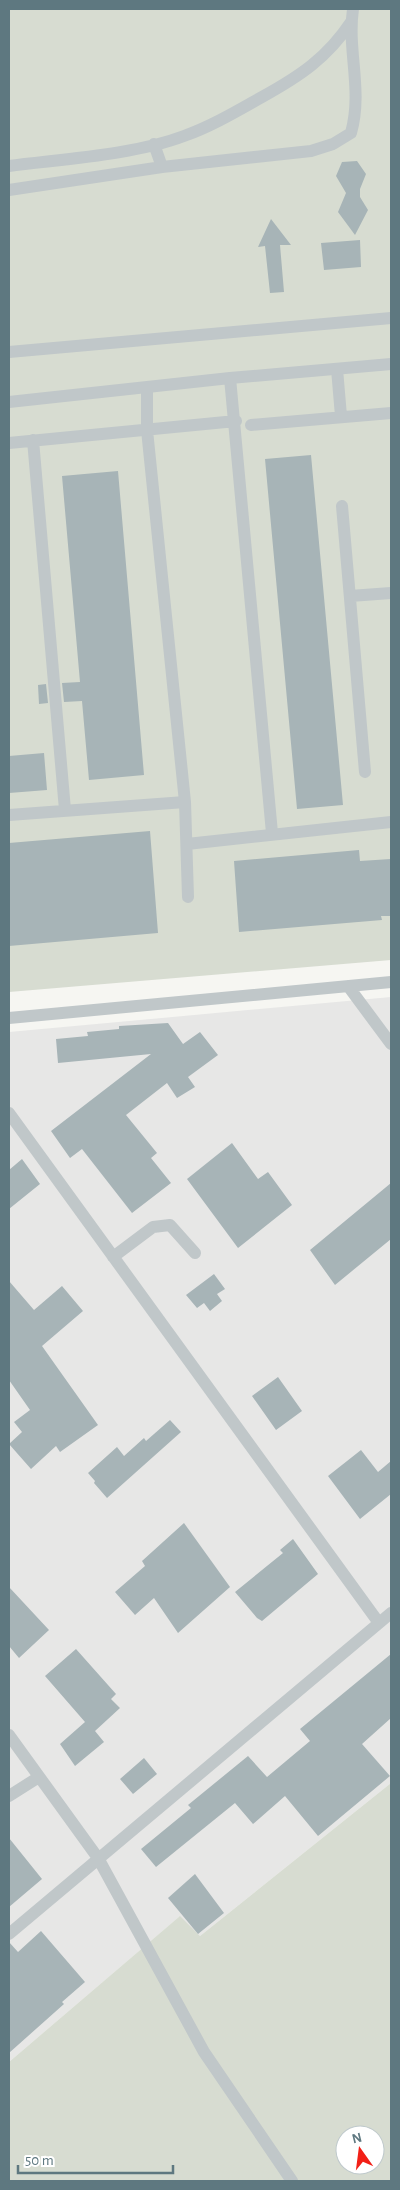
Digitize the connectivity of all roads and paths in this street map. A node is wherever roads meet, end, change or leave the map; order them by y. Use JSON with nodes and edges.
{"nodes":[{"id":1,"x":353,"y":9,"type":"edge"},
{"id":2,"x":351,"y":22,"type":"junction"},
{"id":3,"x":154,"y":144,"type":"junction"},
{"id":4,"x":9,"y":166,"type":"edge"},
{"id":5,"x":162,"y":167,"type":"junction"},
{"id":6,"x":10,"y":186,"type":"edge"},
{"id":7,"x":391,"y":318,"type":"edge"},
{"id":8,"x":9,"y":352,"type":"edge"},
{"id":9,"x":391,"y":364,"type":"edge"},
{"id":10,"x":337,"y":369,"type":"junction"},
{"id":11,"x":230,"y":378,"type":"junction"},
{"id":12,"x":147,"y":388,"type":"junction"},
{"id":13,"x":9,"y":402,"type":"edge"},
{"id":14,"x":391,"y":413,"type":"edge"},
{"id":15,"x":341,"y":416,"type":"junction"},
{"id":16,"x":236,"y":421,"type":"junction"},
{"id":17,"x":251,"y":425,"type":"dead end"},
{"id":18,"x":147,"y":430,"type":"junction"},
{"id":19,"x":33,"y":440,"type":"junction"},
{"id":20,"x":9,"y":442,"type":"edge"},
{"id":21,"x":342,"y":506,"type":"dead end"},
{"id":22,"x":391,"y":593,"type":"edge"},
{"id":23,"x":350,"y":596,"type":"junction"},
{"id":24,"x":365,"y":772,"type":"dead end"},
{"id":25,"x":186,"y":802,"type":"junction"},
{"id":26,"x":65,"y":810,"type":"junction"},
{"id":27,"x":9,"y":815,"type":"edge"},
{"id":28,"x":391,"y":822,"type":"edge"},
{"id":29,"x":272,"y":833,"type":"junction"},
{"id":30,"x":187,"y":844,"type":"junction"},
{"id":31,"x":188,"y":897,"type":"dead end"},
{"id":32,"x":391,"y":982,"type":"edge"},
{"id":33,"x":348,"y":986,"type":"junction"},
{"id":34,"x":9,"y":1018,"type":"edge"},
{"id":35,"x":391,"y":1044,"type":"edge"},
{"id":36,"x":9,"y":1113,"type":"edge"},
{"id":37,"x":195,"y":1253,"type":"dead end"},
{"id":38,"x":113,"y":1257,"type":"junction"},
{"id":39,"x":391,"y":1613,"type":"edge"},
{"id":40,"x":379,"y":1623,"type":"junction"},
{"id":41,"x":9,"y":1735,"type":"edge"},
{"id":42,"x":39,"y":1777,"type":"junction"},
{"id":43,"x":9,"y":1796,"type":"edge"},
{"id":44,"x":98,"y":1858,"type":"junction"},
{"id":45,"x":9,"y":1934,"type":"edge"},
{"id":46,"x":292,"y":2181,"type":"edge"}],
"edges":[{"from":1,"to":2,"type":"lane"},
{"from":2,"to":3,"type":"lane"},
{"from":2,"to":5,"type":"lane"},
{"from":3,"to":4,"type":"lane"},
{"from":3,"to":5,"type":"lane"},
{"from":5,"to":6,"type":"lane"},
{"from":7,"to":8,"type":"lane"},
{"from":9,"to":10,"type":"lane"},
{"from":10,"to":11,"type":"lane"},
{"from":10,"to":15,"type":"lane"},
{"from":11,"to":12,"type":"lane"},
{"from":11,"to":16,"type":"lane"},
{"from":12,"to":13,"type":"lane"},
{"from":12,"to":18,"type":"lane"},
{"from":14,"to":15,"type":"lane"},
{"from":15,"to":17,"type":"lane"},
{"from":16,"to":18,"type":"lane"},
{"from":16,"to":29,"type":"lane"},
{"from":18,"to":19,"type":"lane"},
{"from":18,"to":25,"type":"lane"},
{"from":19,"to":20,"type":"lane"},
{"from":19,"to":26,"type":"lane"},
{"from":21,"to":23,"type":"lane"},
{"from":22,"to":23,"type":"lane"},
{"from":23,"to":24,"type":"lane"},
{"from":25,"to":26,"type":"lane"},
{"from":25,"to":30,"type":"lane"},
{"from":26,"to":27,"type":"lane"},
{"from":28,"to":29,"type":"lane"},
{"from":29,"to":30,"type":"lane"},
{"from":30,"to":31,"type":"lane"},
{"from":32,"to":33,"type":"lane"},
{"from":33,"to":34,"type":"lane"},
{"from":33,"to":35,"type":"lane"},
{"from":36,"to":38,"type":"lane"},
{"from":37,"to":38,"type":"lane"},
{"from":38,"to":40,"type":"lane"},
{"from":39,"to":40,"type":"lane"},
{"from":40,"to":44,"type":"lane"},
{"from":41,"to":42,"type":"lane"},
{"from":42,"to":43,"type":"lane"},
{"from":42,"to":44,"type":"lane"},
{"from":44,"to":45,"type":"lane"},
{"from":44,"to":46,"type":"lane"}]}
